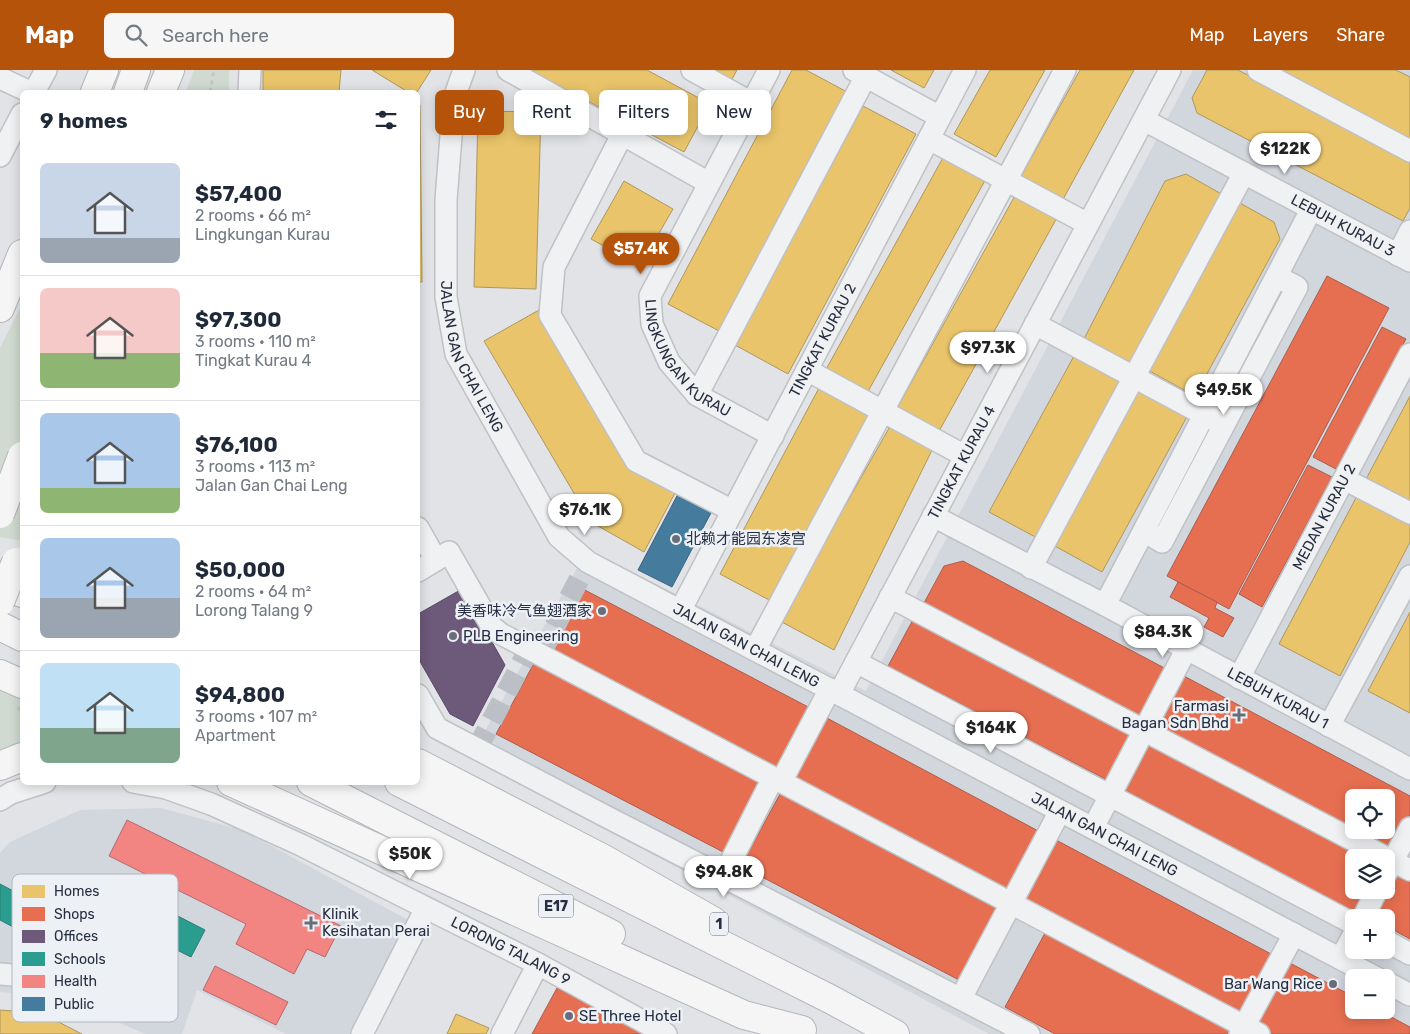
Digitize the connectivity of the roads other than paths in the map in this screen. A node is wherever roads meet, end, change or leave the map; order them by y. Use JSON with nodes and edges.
{"nodes":[{"id":1,"x":46,"y":70,"type":"edge"},
{"id":2,"x":104,"y":70,"type":"edge"},
{"id":3,"x":136,"y":70,"type":"edge"},
{"id":4,"x":170,"y":70,"type":"edge"},
{"id":5,"x":250,"y":70,"type":"edge"},
{"id":6,"x":508,"y":70,"type":"edge"},
{"id":7,"x":692,"y":70,"type":"edge"},
{"id":8,"x":769,"y":70,"type":"edge"},
{"id":9,"x":966,"y":70,"type":"edge"},
{"id":10,"x":1065,"y":70,"type":"edge"},
{"id":11,"x":1170,"y":70,"type":"edge"},
{"id":12,"x":1258,"y":70,"type":"edge"},
{"id":13,"x":459,"y":72,"type":"edge"},
{"id":14,"x":860,"y":73,"type":"edge"},
{"id":15,"x":0,"y":78,"type":"edge"},
{"id":16,"x":26,"y":90,"type":"edge"},
{"id":17,"x":35,"y":90,"type":"edge"},
{"id":18,"x":96,"y":90,"type":"edge"},
{"id":19,"x":129,"y":90,"type":"edge"},
{"id":20,"x":162,"y":90,"type":"edge"},
{"id":21,"x":249,"y":90,"type":"edge"},
{"id":22,"x":728,"y":90,"type":"edge"},
{"id":23,"x":759,"y":90,"type":"edge"},
{"id":24,"x":940,"y":117,"type":"junction"},
{"id":25,"x":1144,"y":120,"type":"junction"},
{"id":26,"x":12,"y":122,"type":"edge"},
{"id":27,"x":599,"y":122,"type":"edge"},
{"id":28,"x":622,"y":135,"type":"joint"},
{"id":29,"x":735,"y":135,"type":"edge"},
{"id":30,"x":929,"y":139,"type":"junction"},
{"id":31,"x":1410,"y":150,"type":"edge"},
{"id":32,"x":0,"y":156,"type":"edge"},
{"id":33,"x":1244,"y":173,"type":"junction"},
{"id":34,"x":1006,"y":180,"type":"junction"},
{"id":35,"x":709,"y":183,"type":"junction"},
{"id":36,"x":1311,"y":210,"type":"junction"},
{"id":37,"x":1088,"y":224,"type":"junction"},
{"id":38,"x":1410,"y":231,"type":"edge"},
{"id":39,"x":1404,"y":258,"type":"edge"},
{"id":40,"x":20,"y":259,"type":"edge"},
{"id":41,"x":1277,"y":277,"type":"junction"},
{"id":42,"x":0,"y":308,"type":"edge"},
{"id":43,"x":1035,"y":324,"type":"junction"},
{"id":44,"x":1410,"y":354,"type":"edge"},
{"id":45,"x":807,"y":370,"type":"junction"},
{"id":46,"x":1134,"y":377,"type":"junction"},
{"id":47,"x":697,"y":395,"type":"junction"},
{"id":48,"x":884,"y":412,"type":"junction"},
{"id":49,"x":1205,"y":415,"type":"junction"},
{"id":50,"x":1224,"y":425,"type":"junction"},
{"id":51,"x":773,"y":436,"type":"junction"},
{"id":52,"x":965,"y":456,"type":"junction"},
{"id":53,"x":20,"y":461,"type":"edge"},
{"id":54,"x":1344,"y":479,"type":"junction"},
{"id":55,"x":733,"y":511,"type":"junction"},
{"id":56,"x":1410,"y":513,"type":"edge"},
{"id":57,"x":0,"y":514,"type":"edge"},
{"id":58,"x":933,"y":516,"type":"junction"},
{"id":59,"x":1144,"y":531,"type":"junction"},
{"id":60,"x":420,"y":532,"type":"edge"},
{"id":61,"x":436,"y":560,"type":"junction"},
{"id":62,"x":12,"y":562,"type":"edge"},
{"id":63,"x":1031,"y":568,"type":"junction"},
{"id":64,"x":420,"y":570,"type":"edge"},
{"id":65,"x":1410,"y":576,"type":"edge"},
{"id":66,"x":20,"y":588,"type":"edge"},
{"id":67,"x":890,"y":597,"type":"junction"},
{"id":68,"x":0,"y":602,"type":"edge"},
{"id":69,"x":1105,"y":605,"type":"junction"},
{"id":70,"x":680,"y":611,"type":"junction"},
{"id":71,"x":0,"y":626,"type":"edge"},
{"id":72,"x":20,"y":636,"type":"edge"},
{"id":73,"x":755,"y":650,"type":"junction"},
{"id":74,"x":1186,"y":650,"type":"junction"},
{"id":75,"x":856,"y":662,"type":"junction"},
{"id":76,"x":0,"y":674,"type":"edge"},
{"id":77,"x":1239,"y":678,"type":"junction"},
{"id":78,"x":20,"y":683,"type":"edge"},
{"id":79,"x":834,"y":692,"type":"junction"},
{"id":80,"x":420,"y":698,"type":"edge"},
{"id":81,"x":1329,"y":726,"type":"junction"},
{"id":82,"x":1144,"y":730,"type":"junction"},
{"id":83,"x":20,"y":758,"type":"edge"},
{"id":84,"x":420,"y":764,"type":"edge"},
{"id":85,"x":0,"y":766,"type":"edge"},
{"id":86,"x":1410,"y":769,"type":"edge"},
{"id":87,"x":777,"y":780,"type":"junction"},
{"id":88,"x":36,"y":785,"type":"edge"},
{"id":89,"x":150,"y":785,"type":"edge"},
{"id":90,"x":238,"y":785,"type":"edge"},
{"id":91,"x":317,"y":785,"type":"edge"},
{"id":92,"x":405,"y":785,"type":"edge"},
{"id":93,"x":1110,"y":796,"type":"junction"},
{"id":94,"x":0,"y":800,"type":"edge"},
{"id":95,"x":1060,"y":811,"type":"junction"},
{"id":96,"x":1093,"y":828,"type":"junction"},
{"id":97,"x":1410,"y":828,"type":"edge"},
{"id":98,"x":1396,"y":868,"type":"edge"},
{"id":99,"x":723,"y":877,"type":"junction"},
{"id":100,"x":1011,"y":904,"type":"junction"},
{"id":101,"x":426,"y":908,"type":"junction"},
{"id":102,"x":1345,"y":919,"type":"edge"},
{"id":103,"x":1294,"y":934,"type":"junction"},
{"id":104,"x":1395,"y":946,"type":"edge"},
{"id":105,"x":1345,"y":951,"type":"edge"},
{"id":106,"x":1410,"y":954,"type":"edge"},
{"id":107,"x":1341,"y":958,"type":"junction"},
{"id":108,"x":538,"y":964,"type":"junction"},
{"id":109,"x":1361,"y":969,"type":"edge"},
{"id":110,"x":1395,"y":987,"type":"edge"},
{"id":111,"x":1410,"y":995,"type":"edge"},
{"id":112,"x":961,"y":998,"type":"junction"},
{"id":113,"x":830,"y":999,"type":"junction"},
{"id":114,"x":1248,"y":1031,"type":"edge"},
{"id":115,"x":805,"y":1032,"type":"edge"},
{"id":116,"x":362,"y":1034,"type":"edge"},
{"id":117,"x":502,"y":1034,"type":"edge"},
{"id":118,"x":666,"y":1034,"type":"edge"},
{"id":119,"x":895,"y":1034,"type":"edge"},
{"id":120,"x":1029,"y":1034,"type":"edge"}],
"edges":[{"from":1,"to":17,"type":"street"},
{"from":2,"to":18,"type":"highway"},
{"from":3,"to":19,"type":"highway"},
{"from":4,"to":20,"type":"highway"},
{"from":5,"to":21,"type":"street"},
{"from":6,"to":27,"type":"street"},
{"from":7,"to":22,"type":"street"},
{"from":8,"to":23,"type":"street","name":"LINGKUNGAN KURAU"},
{"from":9,"to":24,"type":"street","name":"TINGKAT KURAU 2"},
{"from":10,"to":34,"type":"street"},
{"from":11,"to":25,"type":"street","name":"TINGKAT KURAU 4"},
{"from":12,"to":31,"type":"street"},
{"from":13,"to":70,"type":"street","name":"JALAN GAN CHAI LENG"},
{"from":14,"to":24,"type":"street"},
{"from":14,"to":47,"type":"street"},
{"from":15,"to":16,"type":"street"},
{"from":24,"to":30,"type":"street","name":"TINGKAT KURAU 2"},
{"from":25,"to":33,"type":"street","name":"LEBUH KURAU 3"},
{"from":25,"to":37,"type":"street","name":"TINGKAT KURAU 4"},
{"from":26,"to":32,"type":"street"},
{"from":28,"to":35,"type":"street"},
{"from":28,"to":55,"type":"street"},
{"from":29,"to":35,"type":"street","name":"LINGKUNGAN KURAU"},
{"from":30,"to":34,"type":"street"},
{"from":30,"to":45,"type":"street","name":"TINGKAT KURAU 2"},
{"from":33,"to":36,"type":"street","name":"LEBUH KURAU 3"},
{"from":33,"to":46,"type":"street"},
{"from":34,"to":37,"type":"street"},
{"from":34,"to":48,"type":"street"},
{"from":35,"to":47,"type":"street","name":"LINGKUNGAN KURAU"},
{"from":36,"to":39,"type":"street","name":"LEBUH KURAU 3"},
{"from":36,"to":41,"type":"street"},
{"from":37,"to":43,"type":"street","name":"TINGKAT KURAU 4"},
{"from":38,"to":39,"type":"street"},
{"from":40,"to":42,"type":"highway"},
{"from":41,"to":49,"type":"street"},
{"from":41,"to":50,"type":"street"},
{"from":43,"to":46,"type":"street"},
{"from":43,"to":52,"type":"street","name":"TINGKAT KURAU 4"},
{"from":44,"to":54,"type":"street","name":"MEDAN KURAU 2"},
{"from":45,"to":48,"type":"street"},
{"from":45,"to":51,"type":"street","name":"TINGKAT KURAU 2"},
{"from":46,"to":49,"type":"street"},
{"from":46,"to":63,"type":"street"},
{"from":47,"to":51,"type":"street","name":"LINGKUNGAN KURAU"},
{"from":48,"to":52,"type":"street"},
{"from":48,"to":73,"type":"street"},
{"from":49,"to":50,"type":"street"},
{"from":49,"to":59,"type":"street"},
{"from":50,"to":59,"type":"street"},
{"from":51,"to":55,"type":"street","name":"TINGKAT KURAU 2"},
{"from":52,"to":58,"type":"street","name":"TINGKAT KURAU 4"},
{"from":53,"to":57,"type":"highway","bridge":true},
{"from":54,"to":56,"type":"street"},
{"from":54,"to":77,"type":"street","name":"MEDAN KURAU 2"},
{"from":55,"to":70,"type":"street","name":"TINGKAT KURAU 2"},
{"from":58,"to":63,"type":"street","name":"LEBUH KURAU 1"},
{"from":58,"to":67,"type":"street","name":"TINGKAT KURAU 4"},
{"from":59,"to":69,"type":"street"},
{"from":60,"to":61,"type":"street"},
{"from":61,"to":64,"type":"street"},
{"from":61,"to":87,"type":"street"},
{"from":62,"to":66,"type":"highway"},
{"from":62,"to":68,"type":"highway","bridge":true},
{"from":63,"to":69,"type":"street","name":"LEBUH KURAU 1"},
{"from":65,"to":81,"type":"street"},
{"from":67,"to":75,"type":"street","name":"TINGKAT KURAU 4"},
{"from":67,"to":82,"type":"street"},
{"from":69,"to":74,"type":"street","name":"LEBUH KURAU 1"},
{"from":70,"to":73,"type":"street","name":"JALAN GAN CHAI LENG"},
{"from":71,"to":72,"type":"highway"},
{"from":73,"to":79,"type":"street","name":"JALAN GAN CHAI LENG"},
{"from":74,"to":77,"type":"street","name":"LEBUH KURAU 1"},
{"from":74,"to":82,"type":"street"},
{"from":75,"to":79,"type":"street","name":"TINGKAT KURAU 4"},
{"from":75,"to":93,"type":"street"},
{"from":76,"to":78,"type":"highway"},
{"from":77,"to":81,"type":"street","name":"LEBUH KURAU 1"},
{"from":79,"to":87,"type":"street","name":"TINGKAT KURAU 4"},
{"from":79,"to":95,"type":"street","name":"JALAN GAN CHAI LENG"},
{"from":80,"to":99,"type":"street"},
{"from":81,"to":86,"type":"street","name":"LEBUH KURAU 1"},
{"from":82,"to":93,"type":"street"},
{"from":82,"to":98,"type":"street"},
{"from":83,"to":85,"type":"highway"},
{"from":84,"to":113,"type":"highway","number":"1"},
{"from":87,"to":99,"type":"street","name":"TINGKAT KURAU 4"},
{"from":87,"to":100,"type":"street"},
{"from":88,"to":94,"type":"street"},
{"from":89,"to":101,"type":"street","name":"LORONG TALANG 9"},
{"from":90,"to":115,"type":"highway"},
{"from":91,"to":115,"type":"highway","number":"E17"},
{"from":92,"to":113,"type":"highway","number":"E17"},
{"from":93,"to":96,"type":"street"},
{"from":93,"to":102,"type":"street"},
{"from":95,"to":96,"type":"street","name":"JALAN GAN CHAI LENG"},
{"from":95,"to":100,"type":"street"},
{"from":96,"to":103,"type":"street","name":"JALAN GAN CHAI LENG"},
{"from":97,"to":98,"type":"street"},
{"from":99,"to":112,"type":"street"},
{"from":100,"to":112,"type":"street"},
{"from":100,"to":114,"type":"street"},
{"from":101,"to":108,"type":"street","name":"LORONG TALANG 9"},
{"from":101,"to":116,"type":"street"},
{"from":103,"to":107,"type":"street","name":"JALAN GAN CHAI LENG"},
{"from":103,"to":114,"type":"street"},
{"from":104,"to":106,"type":"street"},
{"from":105,"to":107,"type":"street"},
{"from":107,"to":109,"type":"street","name":"JALAN GAN CHAI LENG"},
{"from":108,"to":117,"type":"street"},
{"from":108,"to":118,"type":"street","name":"LORONG TALANG 9"},
{"from":110,"to":111,"type":"street"},
{"from":112,"to":120,"type":"street"},
{"from":113,"to":119,"type":"highway","number":"E17"}]}
